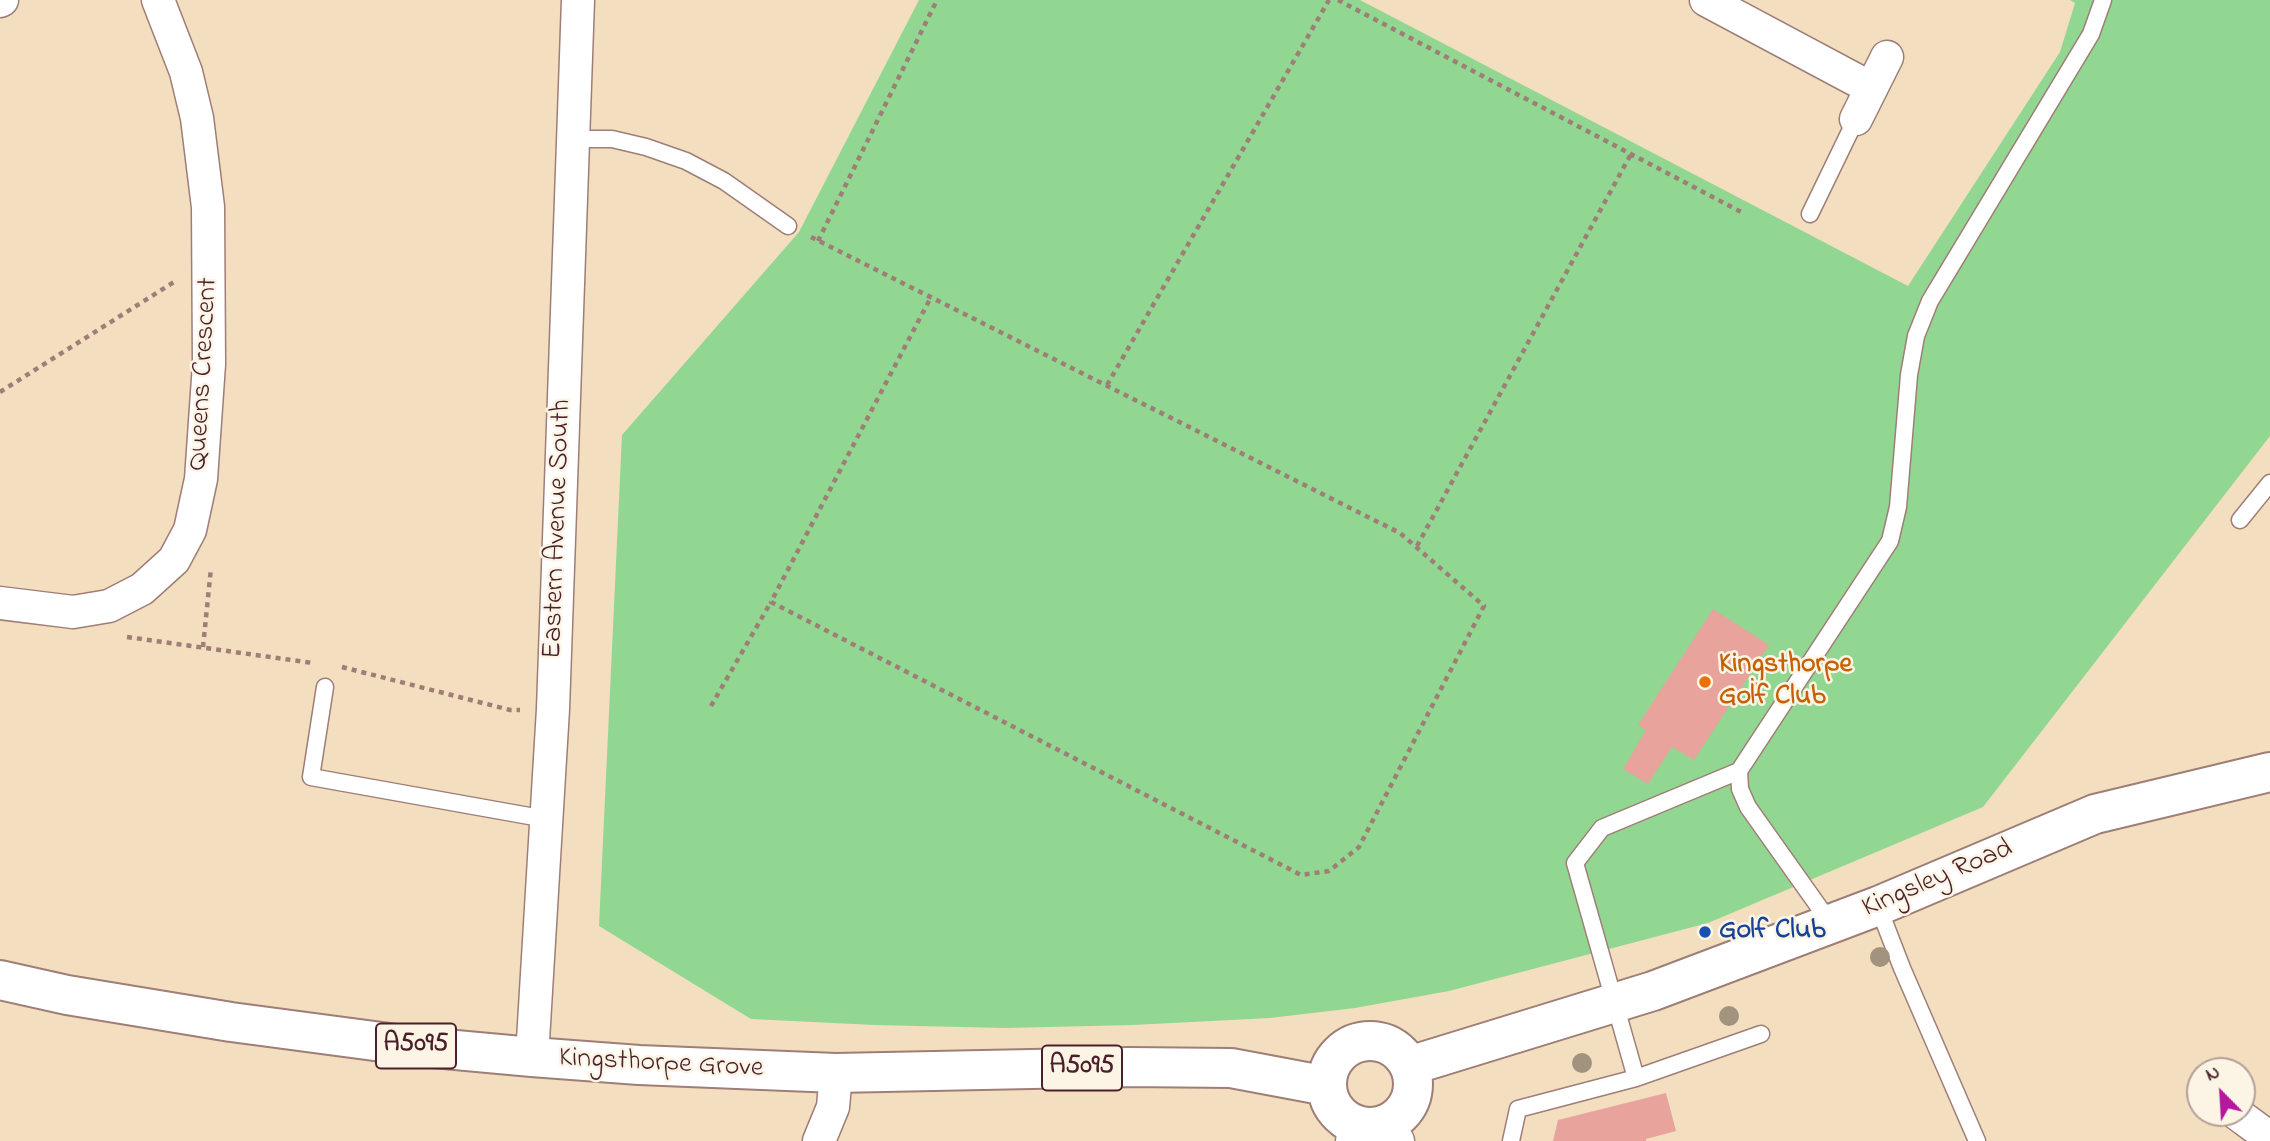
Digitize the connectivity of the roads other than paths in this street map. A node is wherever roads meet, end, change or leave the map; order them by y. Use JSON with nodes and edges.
{"nodes":[{"id":1,"x":158,"y":0,"type":"edge"},
{"id":2,"x":578,"y":0,"type":"edge"},
{"id":3,"x":1706,"y":0,"type":"edge"},
{"id":4,"x":2103,"y":0,"type":"edge"},
{"id":5,"x":1887,"y":57,"type":"dead end"},
{"id":6,"x":1871,"y":88,"type":"junction"},
{"id":7,"x":1856,"y":119,"type":"joint"},
{"id":8,"x":571,"y":139,"type":"junction"},
{"id":9,"x":1810,"y":214,"type":"dead end"},
{"id":10,"x":788,"y":226,"type":"road end"},
{"id":11,"x":2270,"y":483,"type":"edge"},
{"id":12,"x":2240,"y":520,"type":"dead end"},
{"id":13,"x":0,"y":603,"type":"edge"},
{"id":14,"x":325,"y":687,"type":"dead end"},
{"id":15,"x":1739,"y":771,"type":"junction"},
{"id":16,"x":2270,"y":772,"type":"edge"},
{"id":17,"x":546,"y":819,"type":"junction"},
{"id":18,"x":1878,"y":906,"type":"junction"},
{"id":19,"x":1830,"y":924,"type":"junction"},
{"id":20,"x":0,"y":980,"type":"edge"},
{"id":21,"x":1616,"y":1004,"type":"junction"},
{"id":22,"x":1761,"y":1034,"type":"dead end"},
{"id":23,"x":532,"y":1057,"type":"junction"},
{"id":24,"x":1409,"y":1066,"type":"junction"},
{"id":25,"x":836,"y":1073,"type":"junction"},
{"id":26,"x":1636,"y":1077,"type":"junction"},
{"id":27,"x":1327,"y":1086,"type":"junction"},
{"id":28,"x":2255,"y":1127,"type":"edge"},
{"id":29,"x":1373,"y":1134,"type":"edge"},
{"id":30,"x":2270,"y":1138,"type":"edge"},
{"id":31,"x":819,"y":1141,"type":"edge"},
{"id":32,"x":1511,"y":1141,"type":"edge"},
{"id":33,"x":1978,"y":1141,"type":"edge"}],
"edges":[{"from":1,"to":13,"type":"street","name":"Queens Crescent"},
{"from":2,"to":8,"type":"street","name":"Eastern Avenue South"},
{"from":3,"to":6,"type":"street"},
{"from":4,"to":15,"type":"lane"},
{"from":5,"to":6,"type":"street"},
{"from":6,"to":7,"type":"street"},
{"from":7,"to":9,"type":"lane"},
{"from":8,"to":10,"type":"lane"},
{"from":8,"to":17,"type":"street","name":"Eastern Avenue South"},
{"from":11,"to":12,"type":"lane"},
{"from":14,"to":17,"type":"lane"},
{"from":15,"to":19,"type":"lane"},
{"from":15,"to":21,"type":"lane"},
{"from":16,"to":18,"type":"main road","name":"Kingsley Road"},
{"from":17,"to":23,"type":"street","name":"Eastern Avenue South"},
{"from":18,"to":19,"type":"main road","name":"Kingsley Road"},
{"from":18,"to":33,"type":"lane"},
{"from":19,"to":21,"type":"main road","name":"Kingsley Road"},
{"from":20,"to":23,"type":"main road","name":"Kingsthorpe Grove","number":"A5095"},
{"from":21,"to":24,"type":"main road","name":"Kingsley Road"},
{"from":21,"to":26,"type":"lane"},
{"from":22,"to":26,"type":"lane"},
{"from":23,"to":25,"type":"main road","name":"Kingsthorpe Grove","number":"A5095"},
{"from":24,"to":27,"type":"main road"},
{"from":24,"to":29,"type":"main road"},
{"from":25,"to":27,"type":"main road","name":"Kingsthorpe Grove","number":"A5095"},
{"from":25,"to":31,"type":"street"},
{"from":26,"to":32,"type":"lane"},
{"from":27,"to":29,"type":"main road"},
{"from":28,"to":30,"type":"street"}]}
